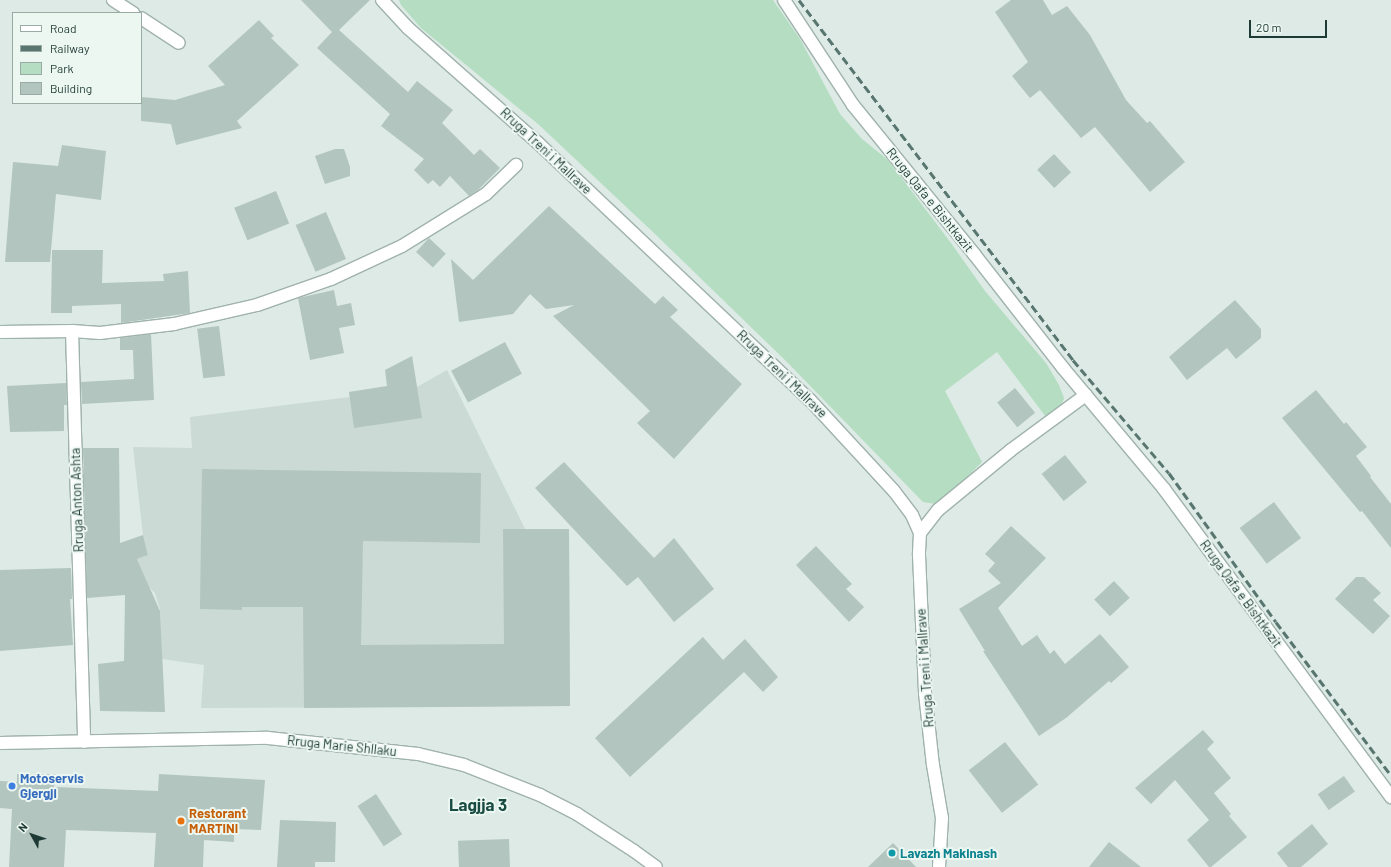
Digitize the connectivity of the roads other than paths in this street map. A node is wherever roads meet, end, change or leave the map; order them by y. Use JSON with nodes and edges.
{"nodes":[{"id":1,"x":113,"y":0,"type":"edge"},
{"id":2,"x":382,"y":0,"type":"edge"},
{"id":3,"x":784,"y":0,"type":"edge"},
{"id":4,"x":131,"y":12,"type":"edge"},
{"id":5,"x":142,"y":19,"type":"edge"},
{"id":6,"x":179,"y":43,"type":"dead end"},
{"id":7,"x":516,"y":165,"type":"dead end"},
{"id":8,"x":72,"y":331,"type":"junction"},
{"id":9,"x":0,"y":332,"type":"edge"},
{"id":10,"x":1086,"y":395,"type":"junction"},
{"id":11,"x":920,"y":533,"type":"junction"},
{"id":12,"x":84,"y":742,"type":"junction"},
{"id":13,"x":0,"y":743,"type":"edge"},
{"id":14,"x":1391,"y":797,"type":"edge"},
{"id":15,"x":656,"y":867,"type":"edge"},
{"id":16,"x":939,"y":867,"type":"edge"}],
"edges":[{"from":1,"to":4,"type":"street"},
{"from":2,"to":11,"type":"street","name":"Rruga Treni i Mallrave"},
{"from":3,"to":10,"type":"street","name":"Rruga Qafa e Bishtkazit"},
{"from":5,"to":6,"type":"street"},
{"from":7,"to":8,"type":"street"},
{"from":8,"to":9,"type":"street"},
{"from":8,"to":12,"type":"street","name":"Rruga Anton Ashta"},
{"from":10,"to":11,"type":"street"},
{"from":10,"to":14,"type":"street","name":"Rruga Qafa e Bishtkazit"},
{"from":11,"to":16,"type":"street","name":"Rruga Treni i Mallrave"},
{"from":12,"to":13,"type":"street","name":"Rruga Marie Shllaku"},
{"from":12,"to":15,"type":"street","name":"Rruga Marie Shllaku"}]}
